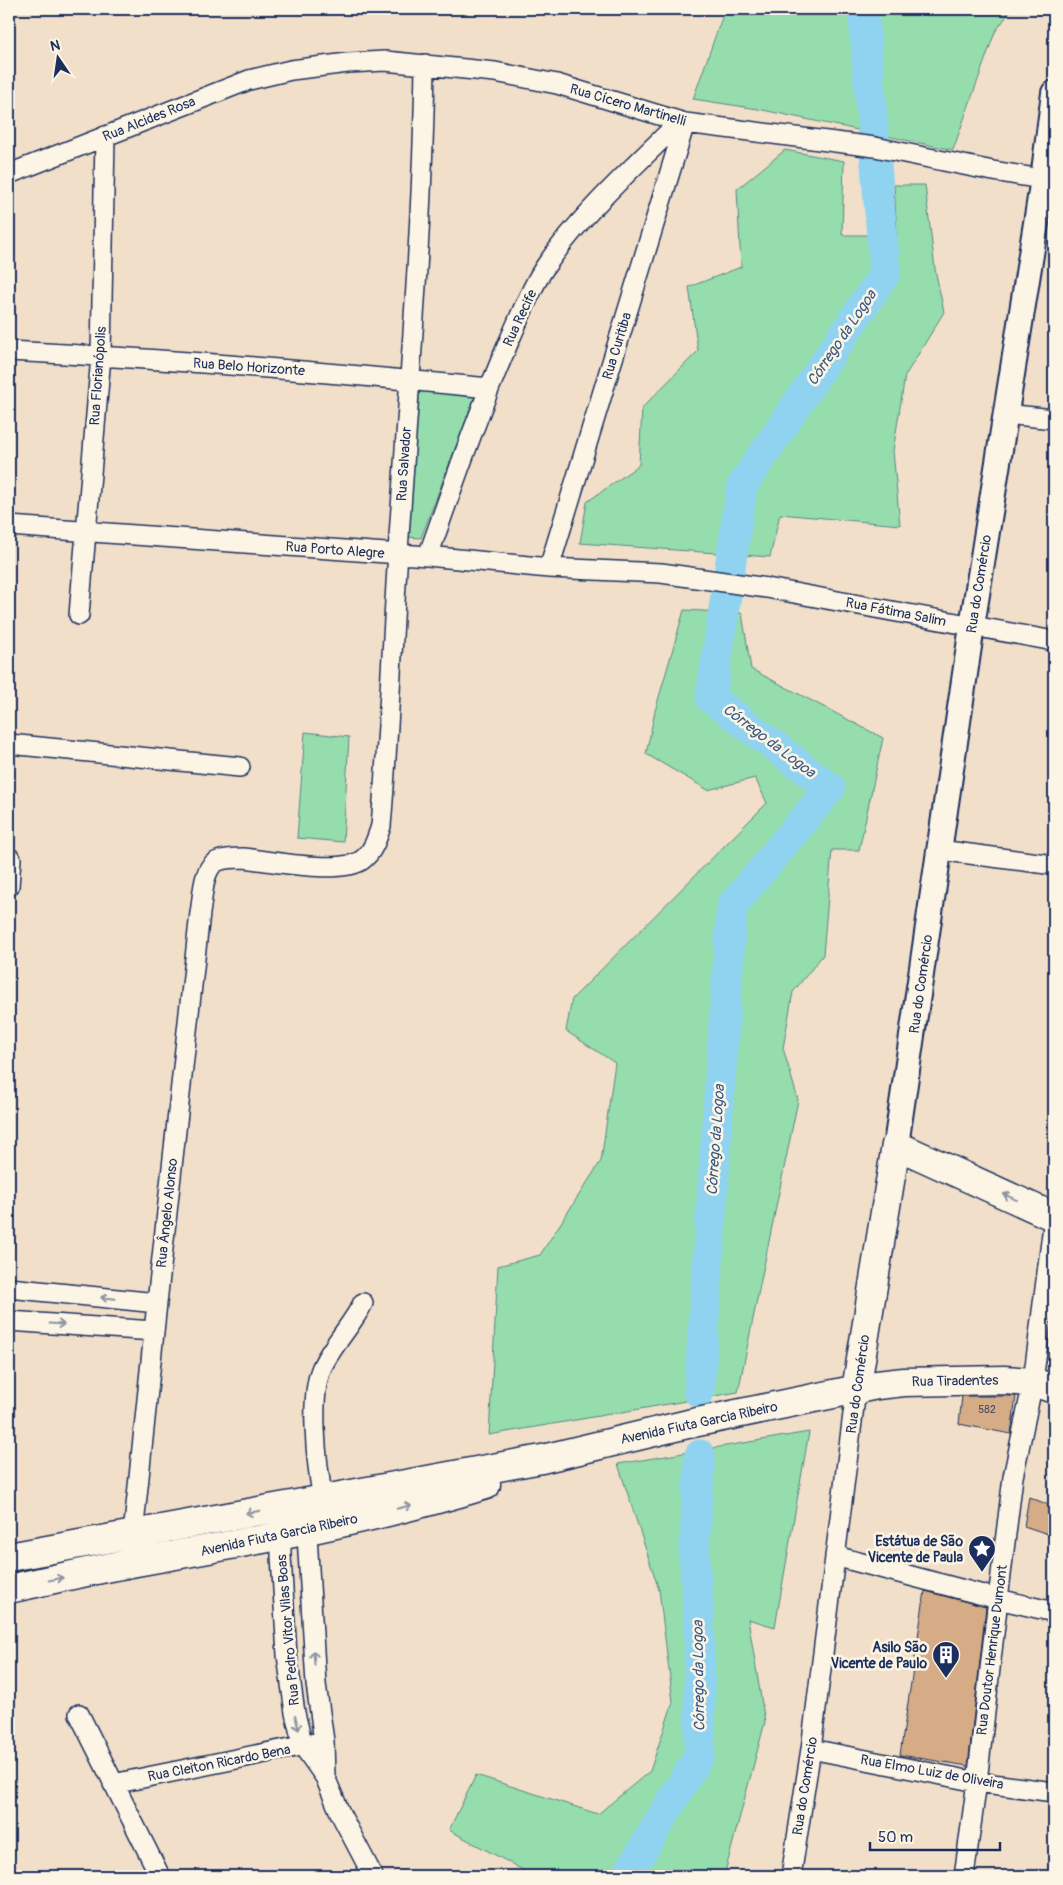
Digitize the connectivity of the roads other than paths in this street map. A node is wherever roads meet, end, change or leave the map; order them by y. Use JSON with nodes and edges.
{"nodes":[{"id":1,"x":426,"y":64,"type":"junction"},
{"id":2,"x":291,"y":70,"type":"joint"},
{"id":3,"x":1054,"y":93,"type":"edge"},
{"id":4,"x":682,"y":123,"type":"junction"},
{"id":5,"x":105,"y":136,"type":"junction"},
{"id":6,"x":9,"y":174,"type":"edge"},
{"id":7,"x":1049,"y":180,"type":"edge"},
{"id":8,"x":9,"y":352,"type":"edge"},
{"id":9,"x":101,"y":356,"type":"junction"},
{"id":10,"x":410,"y":380,"type":"junction"},
{"id":11,"x":489,"y":388,"type":"junction"},
{"id":12,"x":1005,"y":414,"type":"junction"},
{"id":13,"x":1054,"y":419,"type":"edge"},
{"id":14,"x":9,"y":526,"type":"edge"},
{"id":15,"x":85,"y":531,"type":"junction"},
{"id":16,"x":398,"y":555,"type":"junction"},
{"id":17,"x":428,"y":556,"type":"junction"},
{"id":18,"x":549,"y":568,"type":"junction"},
{"id":19,"x":661,"y":573,"type":"joint"},
{"id":20,"x":79,"y":615,"type":"dead end"},
{"id":21,"x":972,"y":626,"type":"junction"},
{"id":22,"x":1054,"y":641,"type":"edge"},
{"id":23,"x":9,"y":744,"type":"edge"},
{"id":24,"x":240,"y":767,"type":"dead end"},
{"id":25,"x":939,"y":850,"type":"junction"},
{"id":26,"x":11,"y":859,"type":"dead end"},
{"id":27,"x":212,"y":864,"type":"joint"},
{"id":28,"x":1054,"y":865,"type":"edge"},
{"id":29,"x":9,"y":886,"type":"edge"},
{"id":30,"x":896,"y":1145,"type":"junction"},
{"id":31,"x":1054,"y":1217,"type":"edge"},
{"id":32,"x":9,"y":1288,"type":"edge"},
{"id":33,"x":157,"y":1303,"type":"junction"},
{"id":34,"x":363,"y":1303,"type":"dead end"},
{"id":35,"x":9,"y":1321,"type":"edge"},
{"id":36,"x":154,"y":1331,"type":"junction"},
{"id":37,"x":1044,"y":1385,"type":"edge"},
{"id":38,"x":856,"y":1390,"type":"junction"},
{"id":39,"x":303,"y":1503,"type":"junction"},
{"id":40,"x":364,"y":1505,"type":"junction"},
{"id":41,"x":294,"y":1533,"type":"junction"},
{"id":42,"x":134,"y":1534,"type":"junction"},
{"id":43,"x":835,"y":1556,"type":"junction"},
{"id":44,"x":9,"y":1558,"type":"edge"},
{"id":45,"x":130,"y":1564,"type":"junction"},
{"id":46,"x":9,"y":1589,"type":"edge"},
{"id":47,"x":998,"y":1599,"type":"junction"},
{"id":48,"x":1054,"y":1612,"type":"edge"},
{"id":49,"x":79,"y":1714,"type":"dead end"},
{"id":50,"x":324,"y":1741,"type":"junction"},
{"id":51,"x":303,"y":1746,"type":"junction"},
{"id":52,"x":811,"y":1749,"type":"junction"},
{"id":53,"x":324,"y":1777,"type":"junction"},
{"id":54,"x":978,"y":1782,"type":"junction"},
{"id":55,"x":113,"y":1784,"type":"junction"},
{"id":56,"x":1054,"y":1792,"type":"edge"},
{"id":57,"x":160,"y":1876,"type":"edge"},
{"id":58,"x":372,"y":1876,"type":"edge"},
{"id":59,"x":791,"y":1876,"type":"edge"},
{"id":60,"x":964,"y":1876,"type":"edge"}],
"edges":[{"from":1,"to":2,"type":"street","name":"Rua Cícero Martinelli"},
{"from":1,"to":4,"type":"street","name":"Rua Cícero Martinelli"},
{"from":1,"to":10,"type":"street","name":"Rua Salvador"},
{"from":2,"to":5,"type":"street","name":"Rua Alcides Rosa"},
{"from":3,"to":7,"type":"street","name":"Rua do Comércio"},
{"from":4,"to":7,"type":"street","name":"Rua Cícero Martinelli"},
{"from":4,"to":11,"type":"street","name":"Rua Recife"},
{"from":4,"to":18,"type":"street","name":"Rua Curitiba"},
{"from":5,"to":6,"type":"street","name":"Rua Alcides Rosa"},
{"from":5,"to":9,"type":"street","name":"Rua Florianópolis"},
{"from":7,"to":12,"type":"street","name":"Rua do Comércio"},
{"from":8,"to":9,"type":"street","name":"Rua Belo Horizonte"},
{"from":9,"to":10,"type":"street","name":"Rua Belo Horizonte"},
{"from":9,"to":15,"type":"street","name":"Rua Florianópolis"},
{"from":10,"to":11,"type":"street","name":"Rua Belo Horizonte"},
{"from":10,"to":16,"type":"street","name":"Rua Salvador"},
{"from":11,"to":17,"type":"street","name":"Rua Recife"},
{"from":12,"to":13,"type":"street"},
{"from":12,"to":21,"type":"street","name":"Rua do Comércio"},
{"from":14,"to":15,"type":"street","name":"Rua Porto Alegre"},
{"from":15,"to":16,"type":"street","name":"Rua Porto Alegre"},
{"from":15,"to":20,"type":"street","name":"Rua Florianópolis"},
{"from":16,"to":17,"type":"street","name":"Rua Porto Alegre"},
{"from":16,"to":27,"type":"street","name":"Rua Salvador"},
{"from":17,"to":18,"type":"street","name":"Rua Porto Alegre"},
{"from":18,"to":19,"type":"street","name":"Rua Porto Alegre"},
{"from":19,"to":21,"type":"street","name":"Rua Fátima Salim"},
{"from":21,"to":22,"type":"street","name":"Rua Fátima Salim"},
{"from":21,"to":25,"type":"street","name":"Rua do Comércio"},
{"from":23,"to":24,"type":"street"},
{"from":25,"to":28,"type":"street"},
{"from":25,"to":30,"type":"street","name":"Rua do Comércio"},
{"from":26,"to":29,"type":"street"},
{"from":27,"to":33,"type":"street","name":"Rua Ângelo Alonso"},
{"from":31,"to":30,"type":"main road","one_way":true},
{"from":30,"to":38,"type":"main road","name":"Rua do Comércio"},
{"from":31,"to":37,"type":"street","name":"Rua Doutor Henrique Dumont"},
{"from":33,"to":32,"type":"street","one_way":true},
{"from":33,"to":36,"type":"street","name":"Rua Ângelo Alonso"},
{"from":34,"to":39,"type":"street"},
{"from":35,"to":36,"type":"street","one_way":true},
{"from":36,"to":42,"type":"street","name":"Rua Ângelo Alonso"},
{"from":37,"to":38,"type":"main road","name":"Rua Tiradentes"},
{"from":37,"to":47,"type":"street","name":"Rua Doutor Henrique Dumont"},
{"from":38,"to":40,"type":"main road","name":"Avenida Fiuta Garcia Ribeiro"},
{"from":38,"to":43,"type":"street","name":"Rua do Comércio"},
{"from":39,"to":40,"type":"main road","name":"Avenida Fiuta Garcia Ribeiro"},
{"from":39,"to":41,"type":"street"},
{"from":39,"to":41,"type":"street"},
{"from":39,"to":42,"type":"main road","name":"Avenida Fiuta Garcia Ribeiro","one_way":true},
{"from":40,"to":41,"type":"main road","name":"Avenida Fiuta Garcia Ribeiro"},
{"from":41,"to":45,"type":"main road","name":"Avenida Fiuta Garcia Ribeiro"},
{"from":50,"to":41,"type":"street","name":"Rua Pedro Vitor Vilas Boas","one_way":true},
{"from":41,"to":51,"type":"street","name":"Rua Pedro Vitor Vilas Boas","one_way":true},
{"from":42,"to":44,"type":"main road","name":"Avenida Fiuta Garcia Ribeiro"},
{"from":42,"to":45,"type":"street","name":"Rua Ângelo Alonso"},
{"from":43,"to":47,"type":"street"},
{"from":43,"to":52,"type":"street","name":"Rua do Comércio"},
{"from":46,"to":45,"type":"main road","name":"Avenida Fiuta Garcia Ribeiro","one_way":true},
{"from":47,"to":48,"type":"street"},
{"from":47,"to":54,"type":"street","name":"Rua Doutor Henrique Dumont"},
{"from":49,"to":55,"type":"street"},
{"from":50,"to":51,"type":"street","name":"Rua Cleiton Ricardo Bena"},
{"from":50,"to":53,"type":"street","name":"Rua Pedro Vitor Vilas Boas"},
{"from":51,"to":53,"type":"street","name":"Rua Pedro Vitor Vilas Boas"},
{"from":51,"to":55,"type":"street","name":"Rua Cleiton Ricardo Bena"},
{"from":52,"to":54,"type":"street","name":"Rua Elmo Luiz de Oliveira"},
{"from":52,"to":59,"type":"street","name":"Rua do Comércio"},
{"from":53,"to":58,"type":"street","name":"Rua Pedro Vitor Vilas Boas"},
{"from":54,"to":56,"type":"street","name":"Rua Elmo Luiz de Oliveira"},
{"from":54,"to":60,"type":"street","name":"Rua Doutor Henrique Dumont"},
{"from":55,"to":57,"type":"street"}]}
